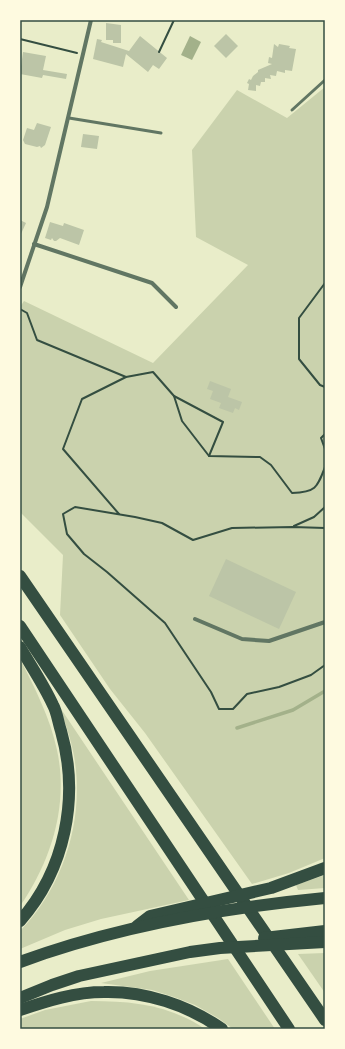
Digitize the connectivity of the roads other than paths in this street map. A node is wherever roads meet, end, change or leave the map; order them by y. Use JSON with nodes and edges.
{"nodes":[{"id":1,"x":91,"y":20,"type":"edge"},
{"id":2,"x":325,"y":80,"type":"edge"},
{"id":3,"x":292,"y":110,"type":"dead end"},
{"id":4,"x":69,"y":118,"type":"junction"},
{"id":5,"x":161,"y":133,"type":"dead end"},
{"id":6,"x":34,"y":244,"type":"junction"},
{"id":7,"x":20,"y":287,"type":"edge"},
{"id":8,"x":176,"y":307,"type":"dead end"},
{"id":9,"x":20,"y":576,"type":"edge"},
{"id":10,"x":195,"y":619,"type":"dead end"},
{"id":11,"x":325,"y":622,"type":"edge"},
{"id":12,"x":20,"y":626,"type":"edge"},
{"id":13,"x":20,"y":647,"type":"edge"},
{"id":14,"x":325,"y":868,"type":"edge"},
{"id":15,"x":325,"y":898,"type":"edge"},
{"id":16,"x":20,"y":921,"type":"edge"},
{"id":17,"x":134,"y":928,"type":"junction"},
{"id":18,"x":325,"y":931,"type":"edge"},
{"id":19,"x":325,"y":942,"type":"edge"},
{"id":20,"x":220,"y":948,"type":"junction"},
{"id":21,"x":20,"y":962,"type":"edge"},
{"id":22,"x":20,"y":998,"type":"edge"},
{"id":23,"x":313,"y":1004,"type":"junction"},
{"id":24,"x":20,"y":1010,"type":"edge"},
{"id":25,"x":325,"y":1010,"type":"edge"},
{"id":26,"x":325,"y":1020,"type":"edge"},
{"id":27,"x":222,"y":1029,"type":"edge"},
{"id":28,"x":289,"y":1029,"type":"edge"}],
"edges":[{"from":1,"to":4,"type":"street"},
{"from":2,"to":3,"type":"lane"},
{"from":4,"to":5,"type":"lane"},
{"from":4,"to":6,"type":"street"},
{"from":6,"to":7,"type":"street"},
{"from":6,"to":8,"type":"street"},
{"from":9,"to":23,"type":"highway"},
{"from":10,"to":11,"type":"street"},
{"from":12,"to":28,"type":"highway"},
{"from":13,"to":16,"type":"highway"},
{"from":14,"to":17,"type":"highway"},
{"from":15,"to":17,"type":"highway"},
{"from":17,"to":21,"type":"highway"},
{"from":18,"to":20,"type":"highway"},
{"from":19,"to":20,"type":"highway"},
{"from":20,"to":22,"type":"highway"},
{"from":23,"to":25,"type":"highway"},
{"from":23,"to":26,"type":"highway"},
{"from":24,"to":27,"type":"highway"}]}
